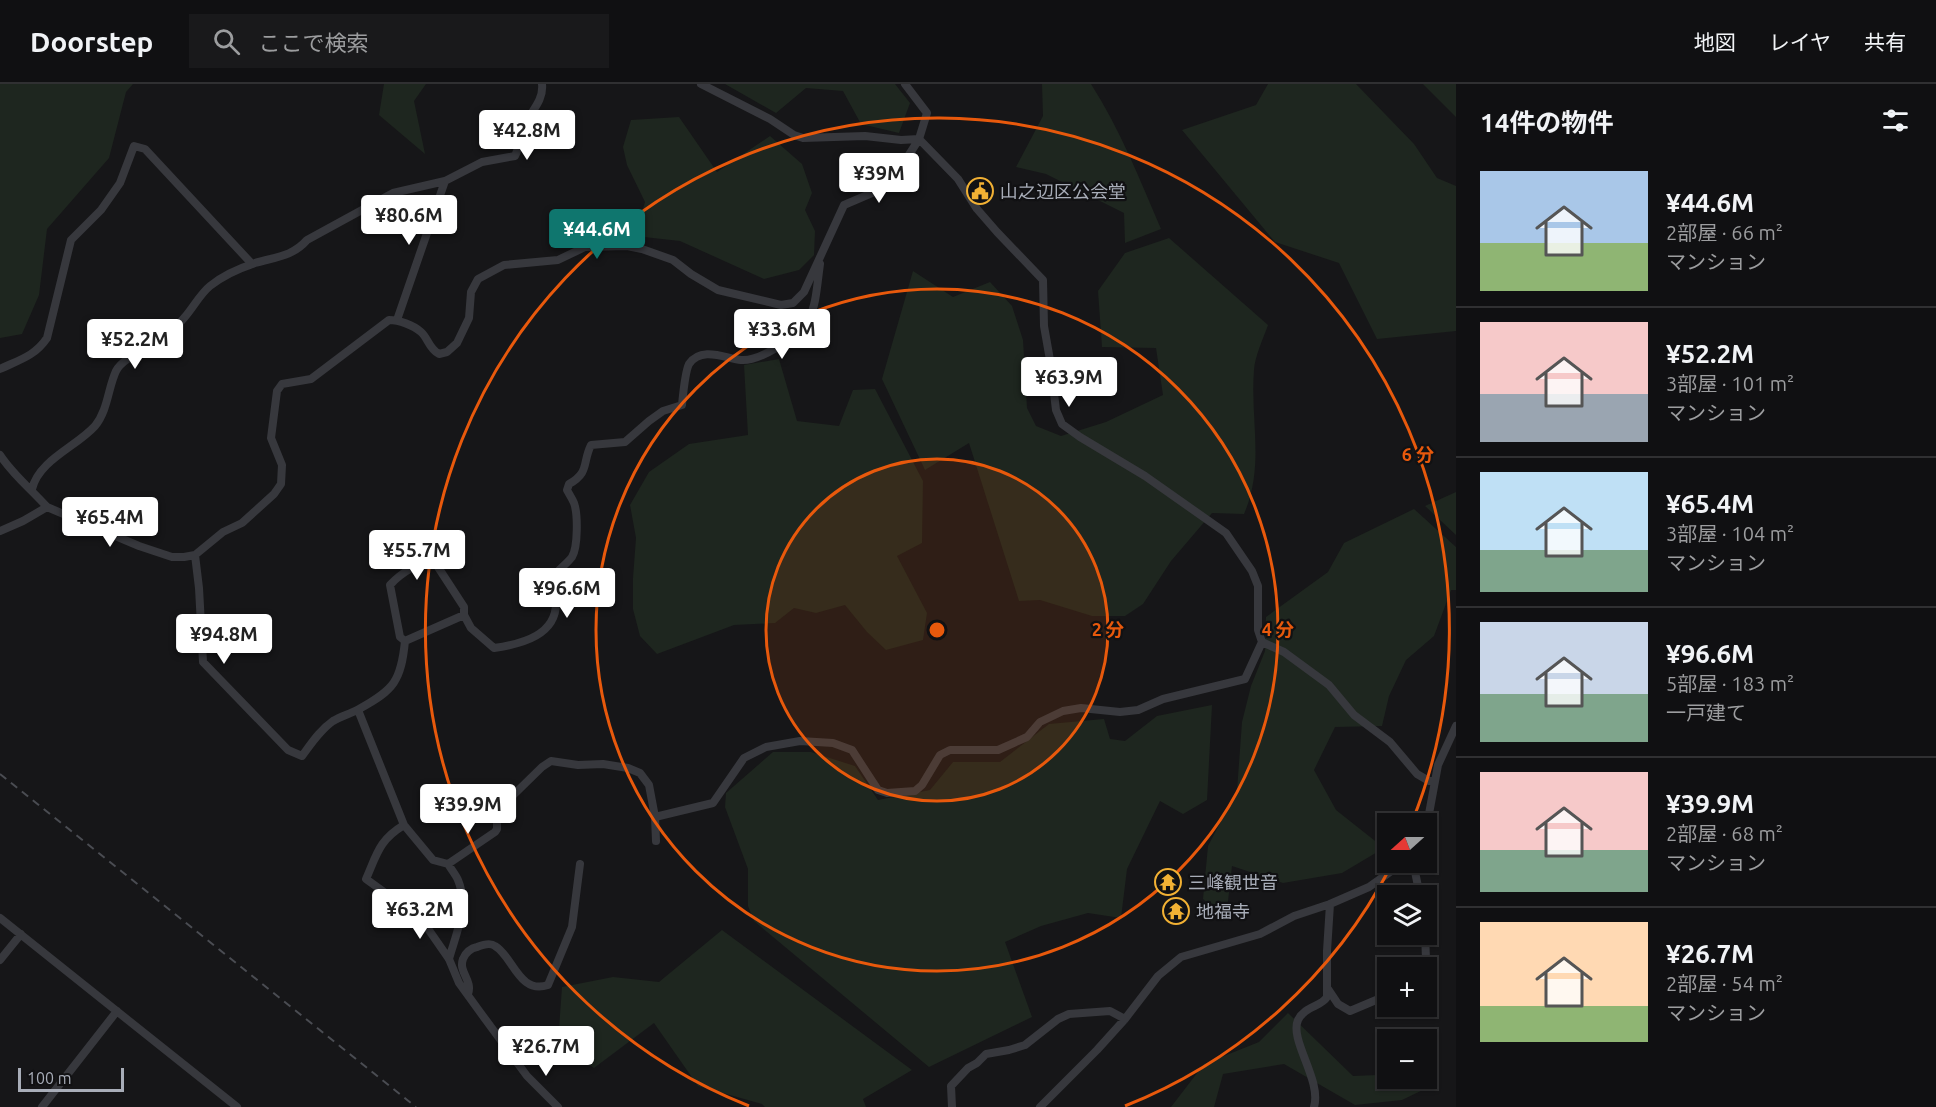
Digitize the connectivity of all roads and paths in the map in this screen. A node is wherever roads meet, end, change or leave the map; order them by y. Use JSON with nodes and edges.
{"nodes":[{"id":1,"x":542,"y":84,"type":"edge"},
{"id":2,"x":701,"y":84,"type":"edge"},
{"id":3,"x":905,"y":84,"type":"edge"},
{"id":4,"x":918,"y":139,"type":"junction"},
{"id":5,"x":445,"y":181,"type":"junction"},
{"id":6,"x":821,"y":257,"type":"junction"},
{"id":7,"x":252,"y":264,"type":"junction"},
{"id":8,"x":396,"y":320,"type":"junction"},
{"id":9,"x":0,"y":369,"type":"edge"},
{"id":10,"x":0,"y":455,"type":"edge"},
{"id":11,"x":32,"y":489,"type":"junction"},
{"id":12,"x":47,"y":507,"type":"junction"},
{"id":13,"x":0,"y":531,"type":"edge"},
{"id":14,"x":195,"y":555,"type":"junction"},
{"id":15,"x":464,"y":615,"type":"junction"},
{"id":16,"x":405,"y":641,"type":"junction"},
{"id":17,"x":1262,"y":642,"type":"junction"},
{"id":18,"x":358,"y":710,"type":"junction"},
{"id":19,"x":1456,"y":726,"type":"edge"},
{"id":20,"x":1435,"y":781,"type":"junction"},
{"id":21,"x":1429,"y":813,"type":"edge"},
{"id":22,"x":655,"y":817,"type":"junction"},
{"id":23,"x":404,"y":825,"type":"junction"},
{"id":24,"x":656,"y":842,"type":"dead end"},
{"id":25,"x":448,"y":864,"type":"junction"},
{"id":26,"x":580,"y":864,"type":"dead end"},
{"id":27,"x":1388,"y":873,"type":"edge"},
{"id":28,"x":1330,"y":904,"type":"junction"},
{"id":29,"x":0,"y":918,"type":"edge"},
{"id":30,"x":21,"y":934,"type":"junction"},
{"id":31,"x":449,"y":959,"type":"junction"},
{"id":32,"x":0,"y":960,"type":"edge"},
{"id":33,"x":1328,"y":989,"type":"junction"},
{"id":34,"x":468,"y":994,"type":"junction"},
{"id":35,"x":1377,"y":1000,"type":"edge"},
{"id":36,"x":117,"y":1011,"type":"junction"},
{"id":37,"x":1125,"y":1019,"type":"junction"},
{"id":38,"x":42,"y":1107,"type":"edge"},
{"id":39,"x":237,"y":1107,"type":"edge"},
{"id":40,"x":558,"y":1107,"type":"edge"},
{"id":41,"x":951,"y":1107,"type":"edge"},
{"id":42,"x":1040,"y":1107,"type":"edge"},
{"id":43,"x":1314,"y":1107,"type":"edge"}],
"edges":[{"from":1,"to":5,"type":"street"},
{"from":2,"to":4,"type":"street"},
{"from":3,"to":4,"type":"street"},
{"from":4,"to":6,"type":"street"},
{"from":4,"to":17,"type":"street"},
{"from":5,"to":7,"type":"street"},
{"from":5,"to":8,"type":"street"},
{"from":6,"to":8,"type":"street"},
{"from":6,"to":15,"type":"street"},
{"from":7,"to":9,"type":"street"},
{"from":7,"to":11,"type":"street"},
{"from":8,"to":14,"type":"street"},
{"from":10,"to":11,"type":"street"},
{"from":11,"to":12,"type":"street"},
{"from":12,"to":13,"type":"street"},
{"from":12,"to":14,"type":"street"},
{"from":14,"to":18,"type":"street"},
{"from":15,"to":16,"type":"street"},
{"from":15,"to":16,"type":"street"},
{"from":16,"to":18,"type":"street"},
{"from":17,"to":20,"type":"street"},
{"from":17,"to":22,"type":"street"},
{"from":18,"to":23,"type":"street"},
{"from":19,"to":20,"type":"street"},
{"from":20,"to":21,"type":"street"},
{"from":22,"to":24,"type":"street"},
{"from":22,"to":25,"type":"street"},
{"from":23,"to":25,"type":"street"},
{"from":23,"to":31,"type":"street"},
{"from":25,"to":31,"type":"street"},
{"from":26,"to":34,"type":"street"},
{"from":27,"to":28,"type":"street"},
{"from":28,"to":33,"type":"street"},
{"from":28,"to":37,"type":"street"},
{"from":29,"to":30,"type":"street"},
{"from":30,"to":32,"type":"street"},
{"from":30,"to":36,"type":"street"},
{"from":31,"to":34,"type":"street"},
{"from":33,"to":35,"type":"street"},
{"from":33,"to":43,"type":"street"},
{"from":34,"to":40,"type":"street"},
{"from":36,"to":38,"type":"street"},
{"from":36,"to":39,"type":"street"},
{"from":37,"to":41,"type":"street"},
{"from":37,"to":42,"type":"street"}]}
